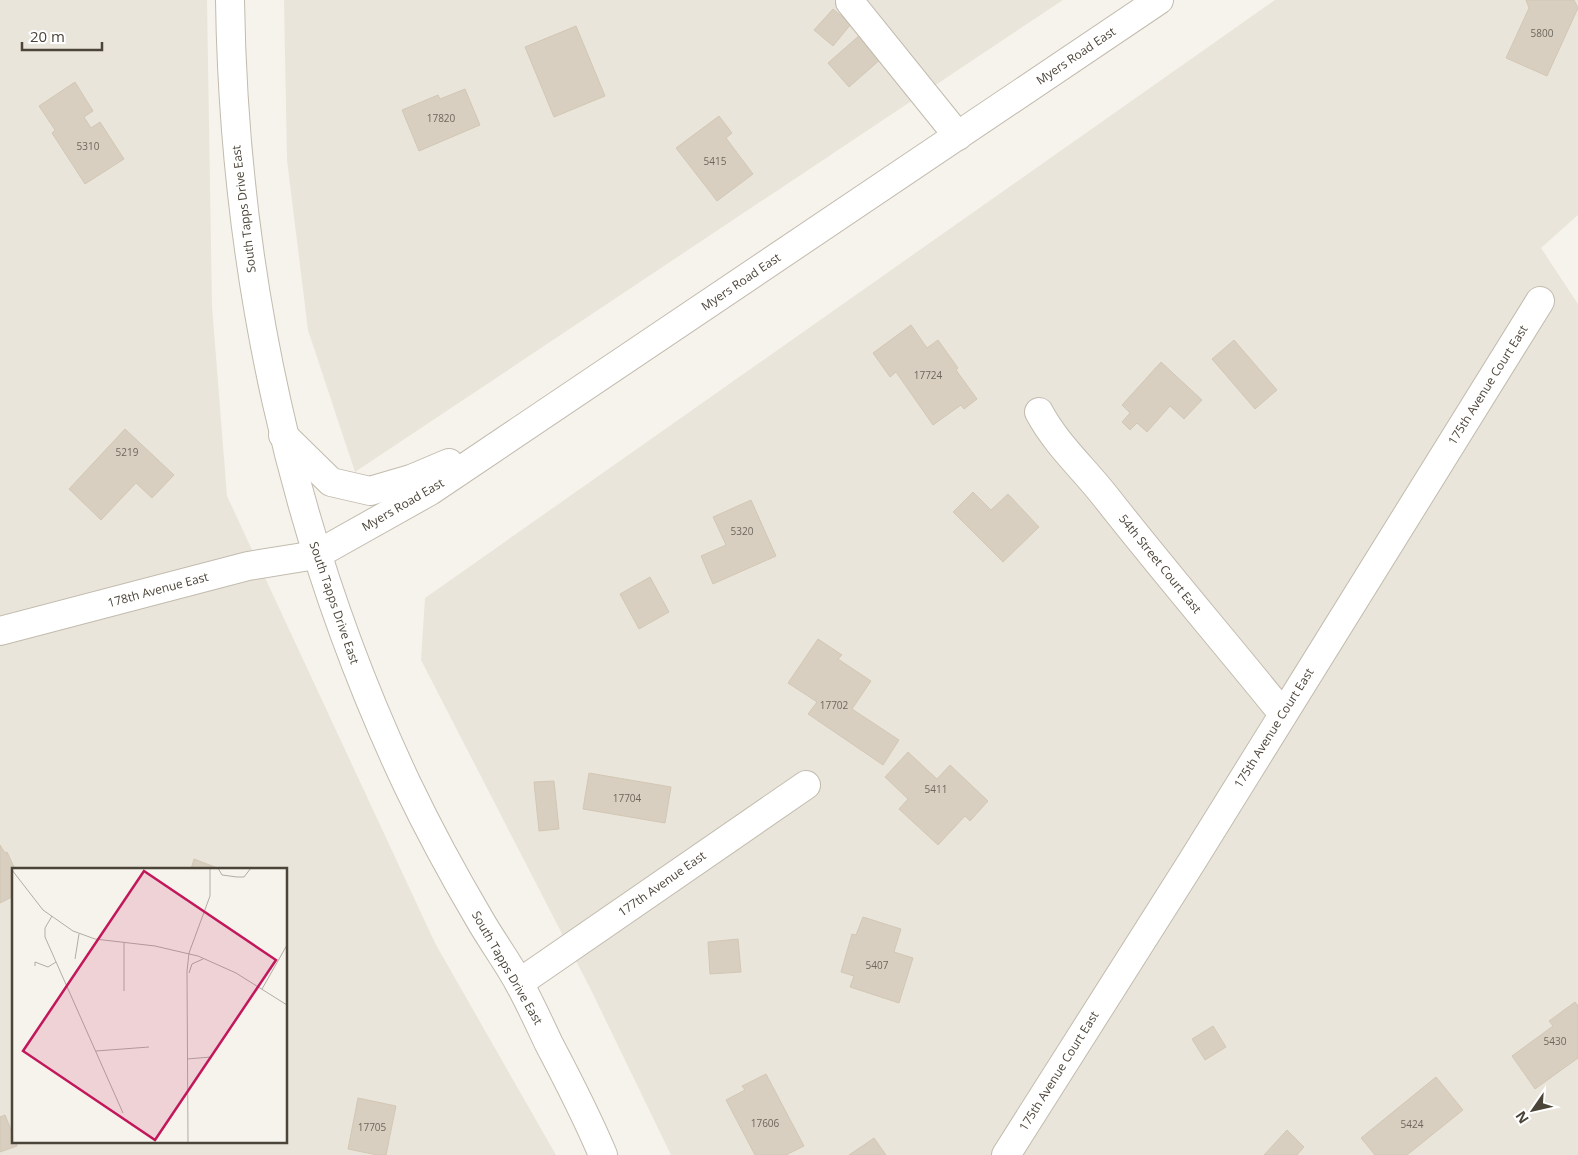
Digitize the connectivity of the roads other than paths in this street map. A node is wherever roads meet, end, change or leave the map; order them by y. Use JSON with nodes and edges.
{"nodes":[{"id":1,"x":230,"y":0,"type":"edge"},
{"id":2,"x":1159,"y":0,"type":"edge"},
{"id":3,"x":850,"y":2,"type":"dead end"},
{"id":4,"x":958,"y":136,"type":"junction"},
{"id":5,"x":1540,"y":300,"type":"dead end"},
{"id":6,"x":1039,"y":412,"type":"dead end"},
{"id":7,"x":283,"y":435,"type":"junction"},
{"id":8,"x":493,"y":448,"type":"junction"},
{"id":9,"x":316,"y":555,"type":"junction"},
{"id":10,"x":0,"y":631,"type":"edge"},
{"id":11,"x":1283,"y":714,"type":"junction"},
{"id":12,"x":806,"y":785,"type":"dead end"},
{"id":13,"x":519,"y":983,"type":"junction"},
{"id":14,"x":603,"y":1155,"type":"edge"},
{"id":15,"x":1006,"y":1155,"type":"edge"}],
"edges":[{"from":1,"to":7,"type":"street","name":"South Tapps Drive East"},
{"from":2,"to":4,"type":"street","name":"Myers Road East"},
{"from":3,"to":4,"type":"street"},
{"from":4,"to":8,"type":"street","name":"Myers Road East"},
{"from":5,"to":11,"type":"street","name":"175th Avenue Court East"},
{"from":6,"to":11,"type":"street","name":"54th Street Court East"},
{"from":7,"to":8,"type":"street"},
{"from":7,"to":9,"type":"street","name":"South Tapps Drive East"},
{"from":8,"to":9,"type":"street","name":"Myers Road East"},
{"from":9,"to":10,"type":"street","name":"178th Avenue East"},
{"from":9,"to":13,"type":"street","name":"South Tapps Drive East"},
{"from":11,"to":15,"type":"street","name":"175th Avenue Court East"},
{"from":12,"to":13,"type":"street","name":"177th Avenue East"},
{"from":13,"to":14,"type":"street","name":"South Tapps Drive East"}]}
